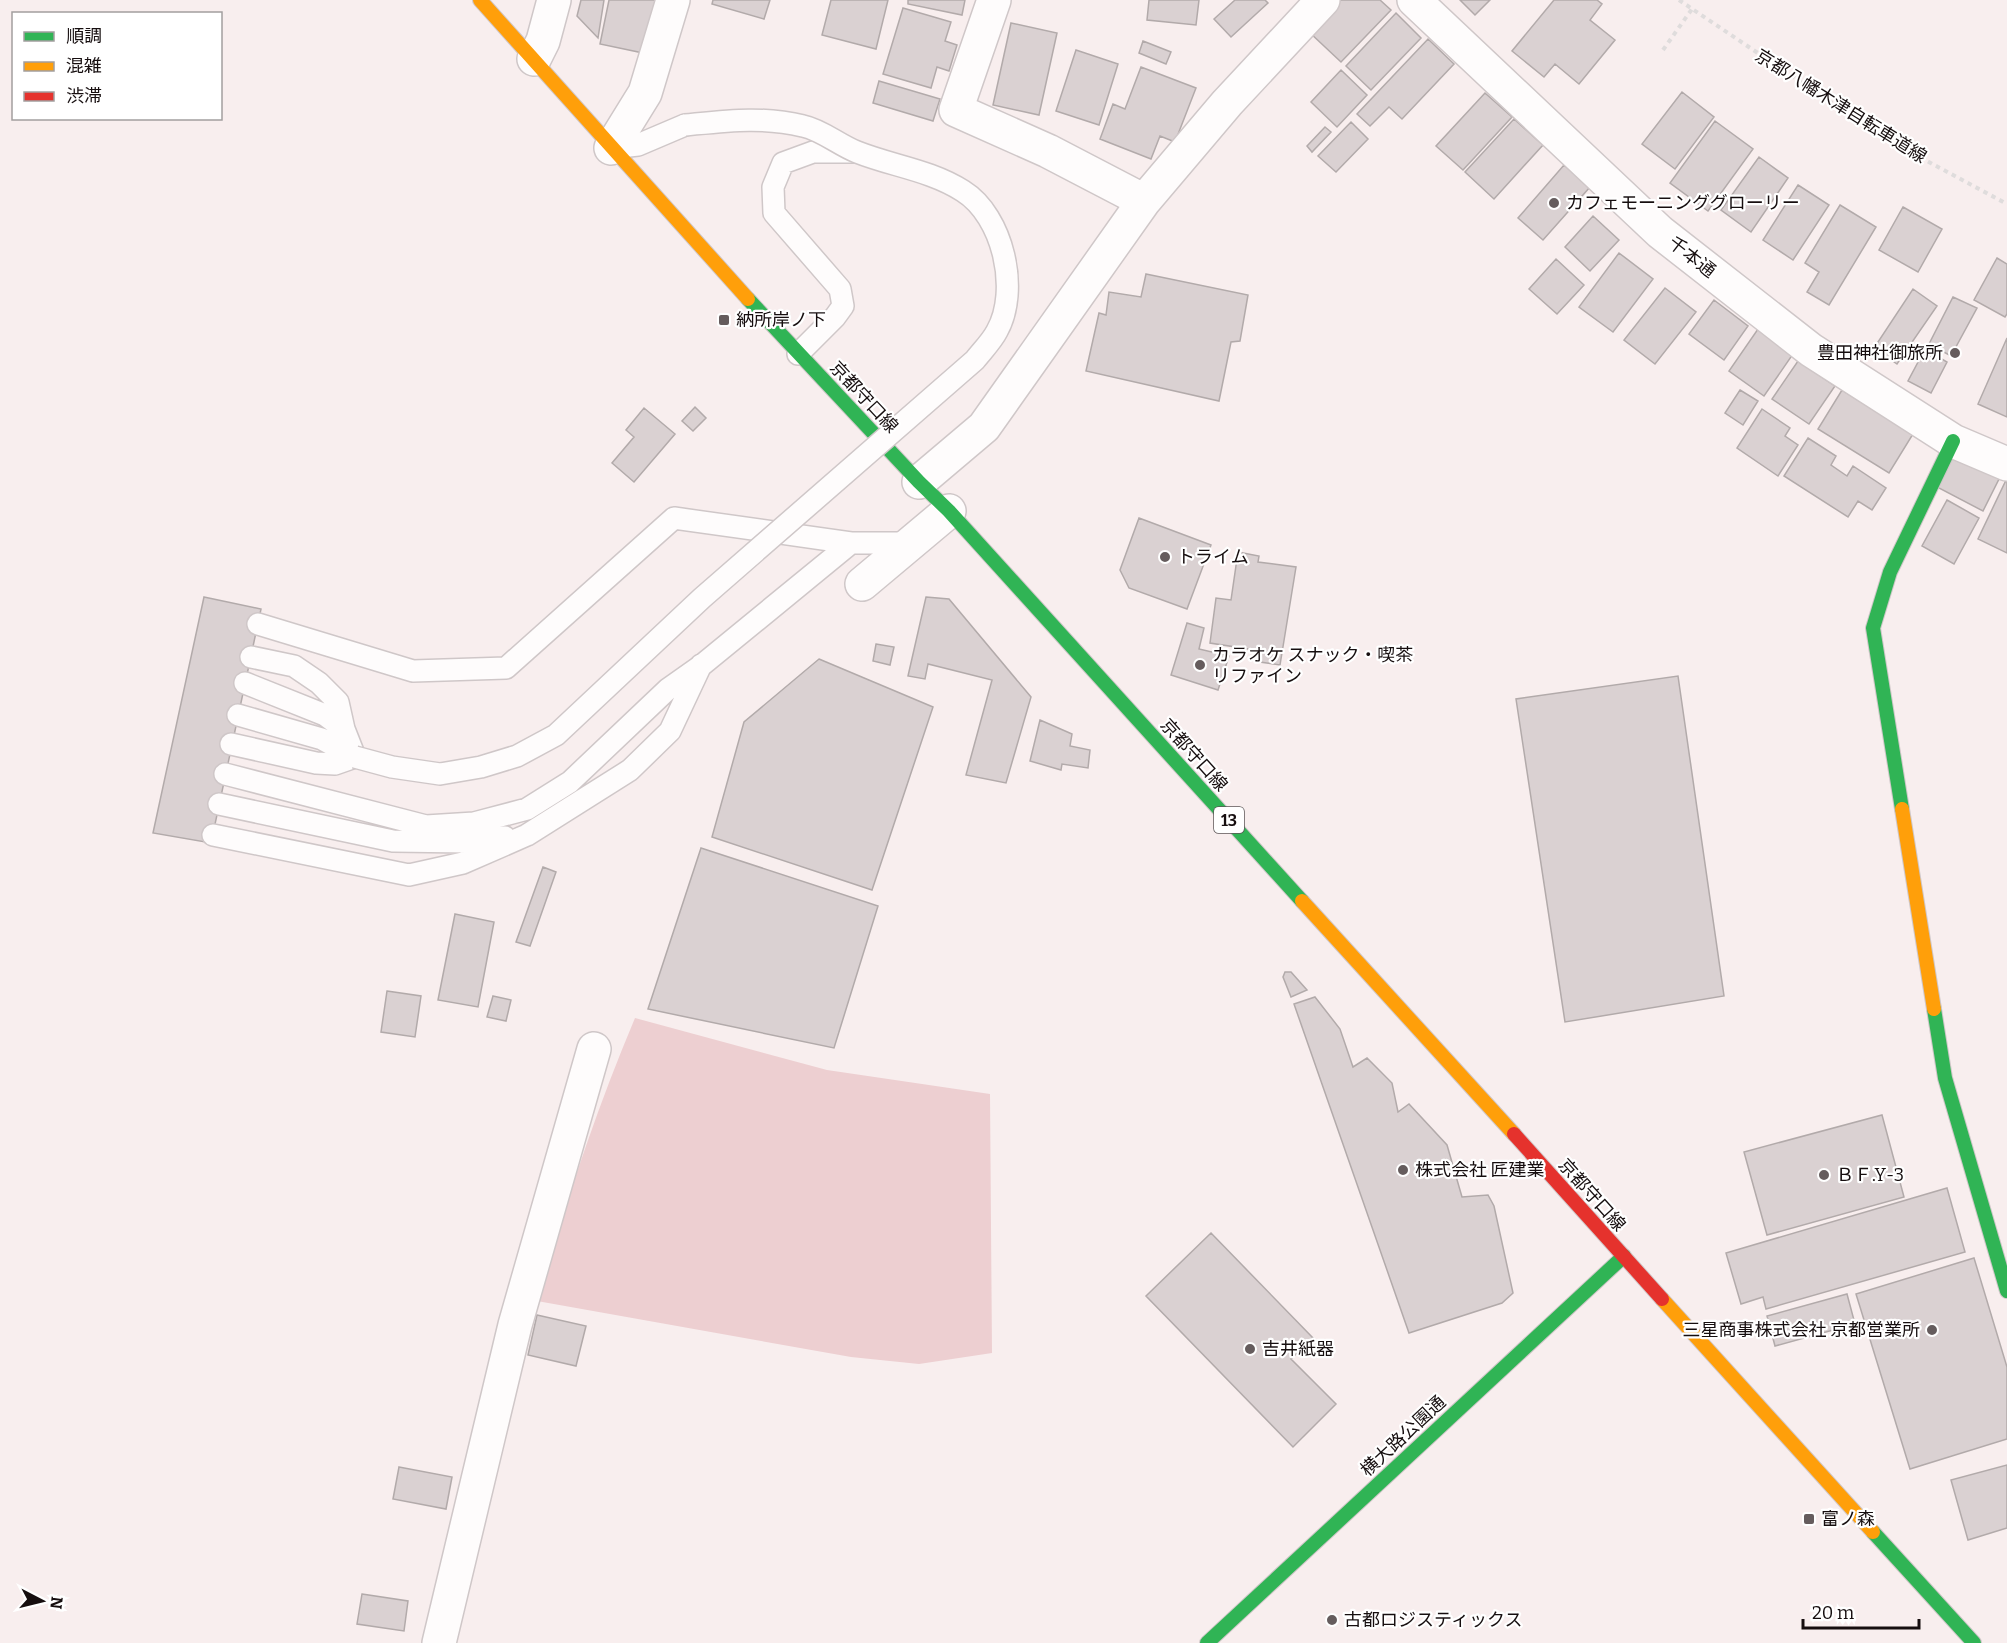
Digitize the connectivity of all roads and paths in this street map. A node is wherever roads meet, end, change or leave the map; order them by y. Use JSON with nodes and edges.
{"nodes":[{"id":1,"x":480,"y":0,"type":"edge"},
{"id":2,"x":555,"y":0,"type":"edge"},
{"id":3,"x":673,"y":0,"type":"edge"},
{"id":4,"x":994,"y":0,"type":"edge"},
{"id":5,"x":1323,"y":0,"type":"edge"},
{"id":6,"x":1414,"y":0,"type":"edge"},
{"id":7,"x":1679,"y":0,"type":"edge"},
{"id":8,"x":1692,"y":9,"type":"junction"},
{"id":9,"x":1663,"y":50,"type":"dead end"},
{"id":10,"x":534,"y":60,"type":"junction"},
{"id":11,"x":611,"y":148,"type":"junction"},
{"id":12,"x":856,"y":152,"type":"junction"},
{"id":13,"x":1144,"y":201,"type":"junction"},
{"id":14,"x":2007,"y":204,"type":"edge"},
{"id":15,"x":798,"y":354,"type":"junction"},
{"id":16,"x":1953,"y":441,"type":"junction"},
{"id":17,"x":2007,"y":464,"type":"edge"},
{"id":18,"x":919,"y":482,"type":"junction"},
{"id":19,"x":949,"y":511,"type":"junction"},
{"id":20,"x":851,"y":543,"type":"junction"},
{"id":21,"x":910,"y":543,"type":"junction"},
{"id":22,"x":862,"y":584,"type":"dead end"},
{"id":23,"x":258,"y":624,"type":"dead end"},
{"id":24,"x":251,"y":657,"type":"dead end"},
{"id":25,"x":702,"y":665,"type":"junction"},
{"id":26,"x":245,"y":683,"type":"dead end"},
{"id":27,"x":238,"y":715,"type":"dead end"},
{"id":28,"x":344,"y":729,"type":"junction"},
{"id":29,"x":231,"y":744,"type":"dead end"},
{"id":30,"x":355,"y":757,"type":"junction"},
{"id":31,"x":225,"y":774,"type":"dead end"},
{"id":32,"x":219,"y":804,"type":"dead end"},
{"id":33,"x":213,"y":835,"type":"dead end"},
{"id":34,"x":527,"y":835,"type":"junction"},
{"id":35,"x":594,"y":1049,"type":"dead end"},
{"id":36,"x":1624,"y":1256,"type":"junction"},
{"id":37,"x":2007,"y":1291,"type":"edge"},
{"id":38,"x":439,"y":1643,"type":"edge"},
{"id":39,"x":1207,"y":1643,"type":"edge"},
{"id":40,"x":1974,"y":1643,"type":"edge"}],
"edges":[{"from":1,"to":10,"type":"main road","name":"京都守口線","number":"13"},
{"from":2,"to":10,"type":"street"},
{"from":3,"to":11,"type":"street"},
{"from":4,"to":13,"type":"street"},
{"from":5,"to":13,"type":"street"},
{"from":6,"to":16,"type":"street","name":"千本通"},
{"from":7,"to":8,"type":"path","name":"京都八幡木津自転車道線"},
{"from":8,"to":9,"type":"path"},
{"from":8,"to":14,"type":"path","name":"京都八幡木津自転車道線"},
{"from":10,"to":11,"type":"main road","name":"京都守口線","number":"13"},
{"from":11,"to":12,"type":"lane","bridge":true},
{"from":11,"to":15,"type":"main road","name":"京都守口線","number":"13"},
{"from":12,"to":15,"type":"lane"},
{"from":12,"to":30,"type":"lane","bridge":true},
{"from":13,"to":18,"type":"street"},
{"from":15,"to":18,"type":"main road","name":"京都守口線","number":"13"},
{"from":16,"to":17,"type":"street","name":"千本通"},
{"from":16,"to":37,"type":"main road"},
{"from":18,"to":19,"type":"main road","name":"京都守口線","number":"13"},
{"from":19,"to":21,"type":"street"},
{"from":19,"to":36,"type":"main road","name":"京都守口線","number":"13"},
{"from":20,"to":21,"type":"lane"},
{"from":20,"to":23,"type":"lane"},
{"from":20,"to":25,"type":"lane"},
{"from":21,"to":22,"type":"street"},
{"from":24,"to":28,"type":"lane"},
{"from":25,"to":31,"type":"lane"},
{"from":25,"to":34,"type":"lane"},
{"from":26,"to":28,"type":"lane"},
{"from":27,"to":30,"type":"lane"},
{"from":28,"to":30,"type":"lane"},
{"from":29,"to":30,"type":"lane"},
{"from":32,"to":34,"type":"lane"},
{"from":33,"to":34,"type":"lane"},
{"from":35,"to":38,"type":"street"},
{"from":36,"to":39,"type":"main road","name":"横大路公園通"},
{"from":36,"to":40,"type":"main road","name":"京都守口線","number":"13"}]}
